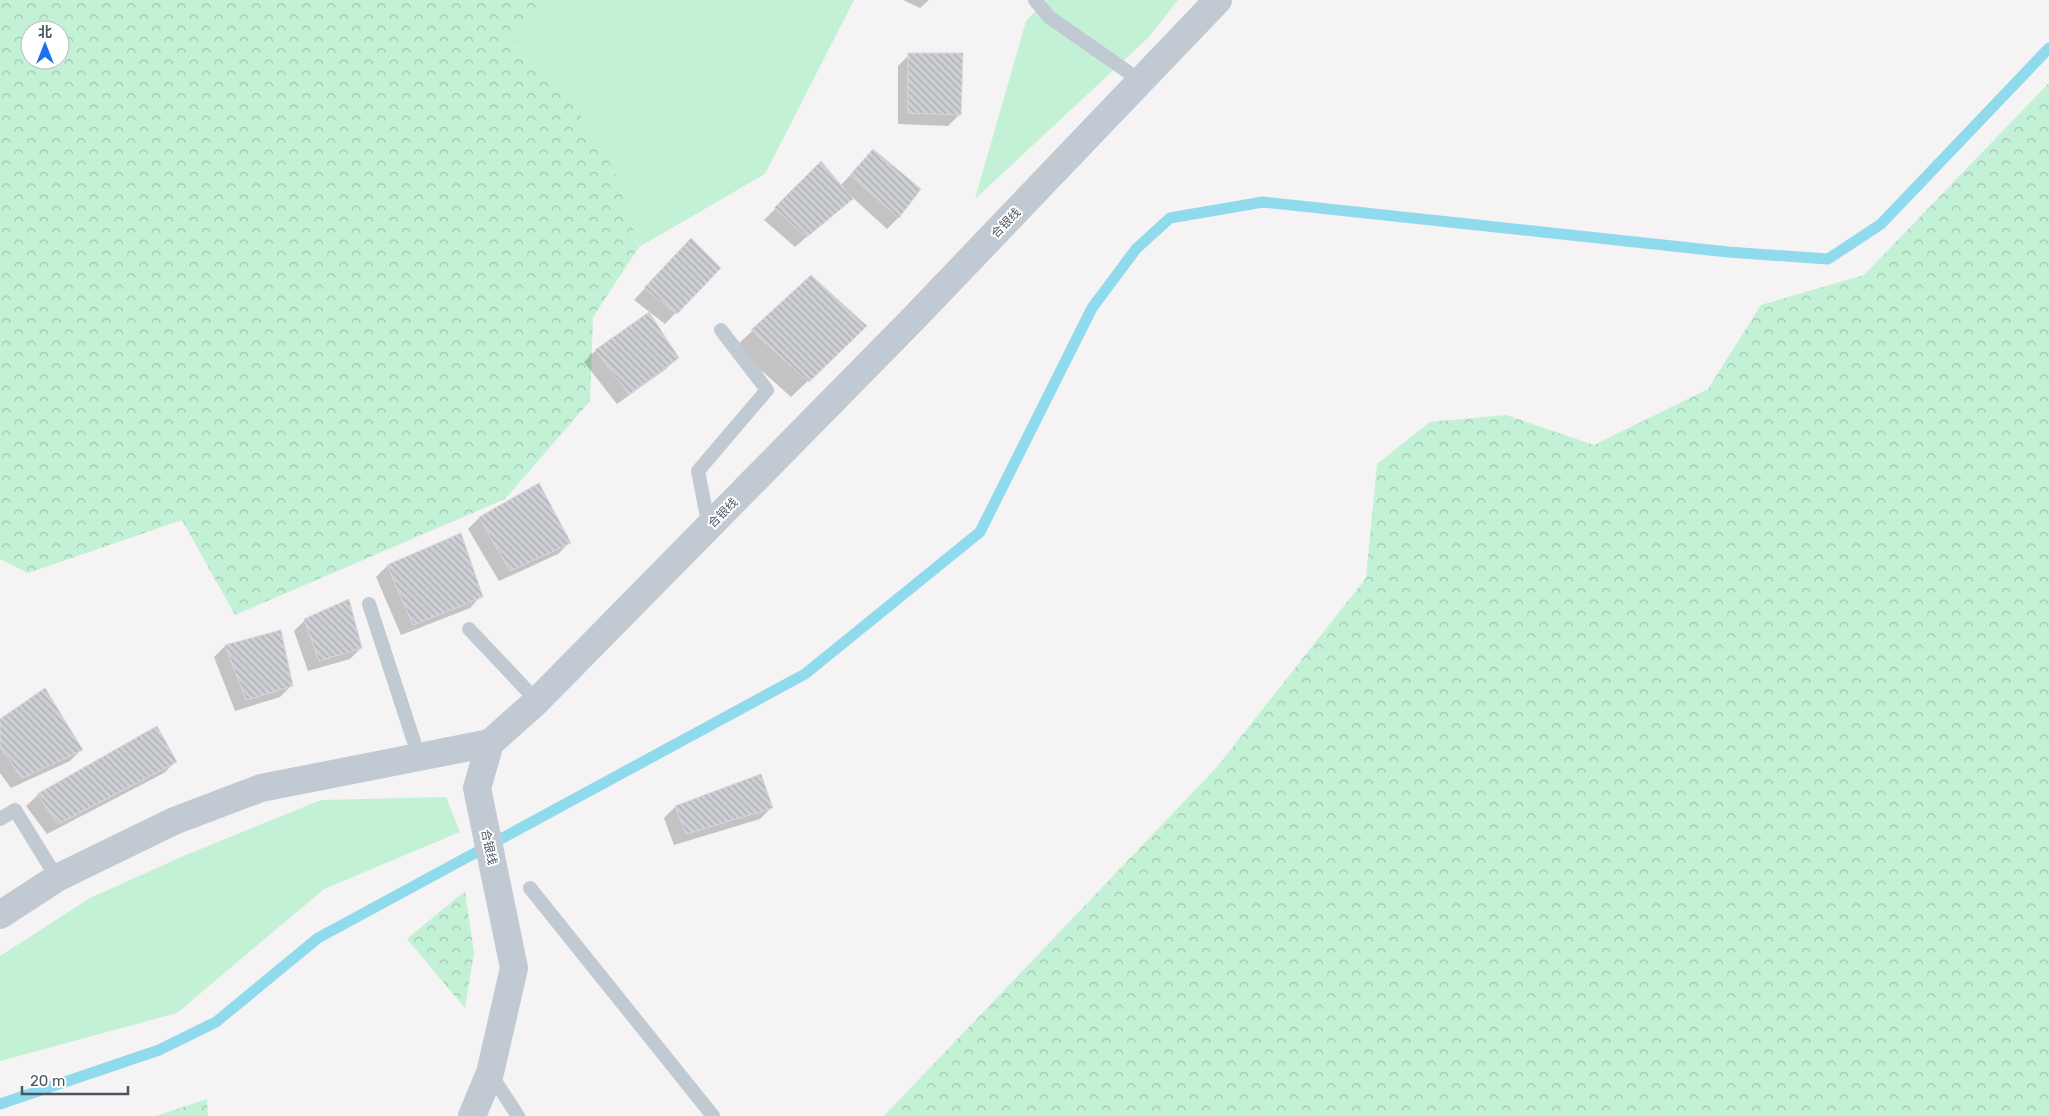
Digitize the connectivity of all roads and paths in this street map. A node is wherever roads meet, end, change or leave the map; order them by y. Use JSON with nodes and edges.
{"nodes":[{"id":1,"x":1035,"y":0,"type":"edge"},
{"id":2,"x":1218,"y":0,"type":"edge"},
{"id":3,"x":1141,"y":81,"type":"junction"},
{"id":4,"x":720,"y":330,"type":"dead end"},
{"id":5,"x":709,"y":527,"type":"junction"},
{"id":6,"x":369,"y":604,"type":"dead end"},
{"id":7,"x":469,"y":629,"type":"dead end"},
{"id":8,"x":537,"y":701,"type":"junction"},
{"id":9,"x":490,"y":743,"type":"junction"},
{"id":10,"x":419,"y":757,"type":"junction"},
{"id":11,"x":0,"y":819,"type":"edge"},
{"id":12,"x":57,"y":878,"type":"junction"},
{"id":13,"x":530,"y":888,"type":"dead end"},
{"id":14,"x":0,"y":915,"type":"edge"},
{"id":15,"x":490,"y":1073,"type":"junction"},
{"id":16,"x":472,"y":1116,"type":"edge"},
{"id":17,"x":518,"y":1116,"type":"edge"},
{"id":18,"x":713,"y":1116,"type":"edge"}],
"edges":[{"from":1,"to":3,"type":"lane"},
{"from":2,"to":3,"type":"street","name":"合银线"},
{"from":3,"to":5,"type":"street","name":"合银线"},
{"from":4,"to":5,"type":"lane"},
{"from":5,"to":8,"type":"street","name":"合银线"},
{"from":6,"to":10,"type":"lane"},
{"from":7,"to":8,"type":"lane"},
{"from":8,"to":9,"type":"street","name":"合银线"},
{"from":9,"to":10,"type":"street"},
{"from":9,"to":15,"type":"street","name":"合银线"},
{"from":10,"to":12,"type":"street"},
{"from":11,"to":12,"type":"lane"},
{"from":12,"to":14,"type":"street"},
{"from":13,"to":18,"type":"lane"},
{"from":15,"to":16,"type":"street","name":"合银线"},
{"from":15,"to":17,"type":"lane"}]}
